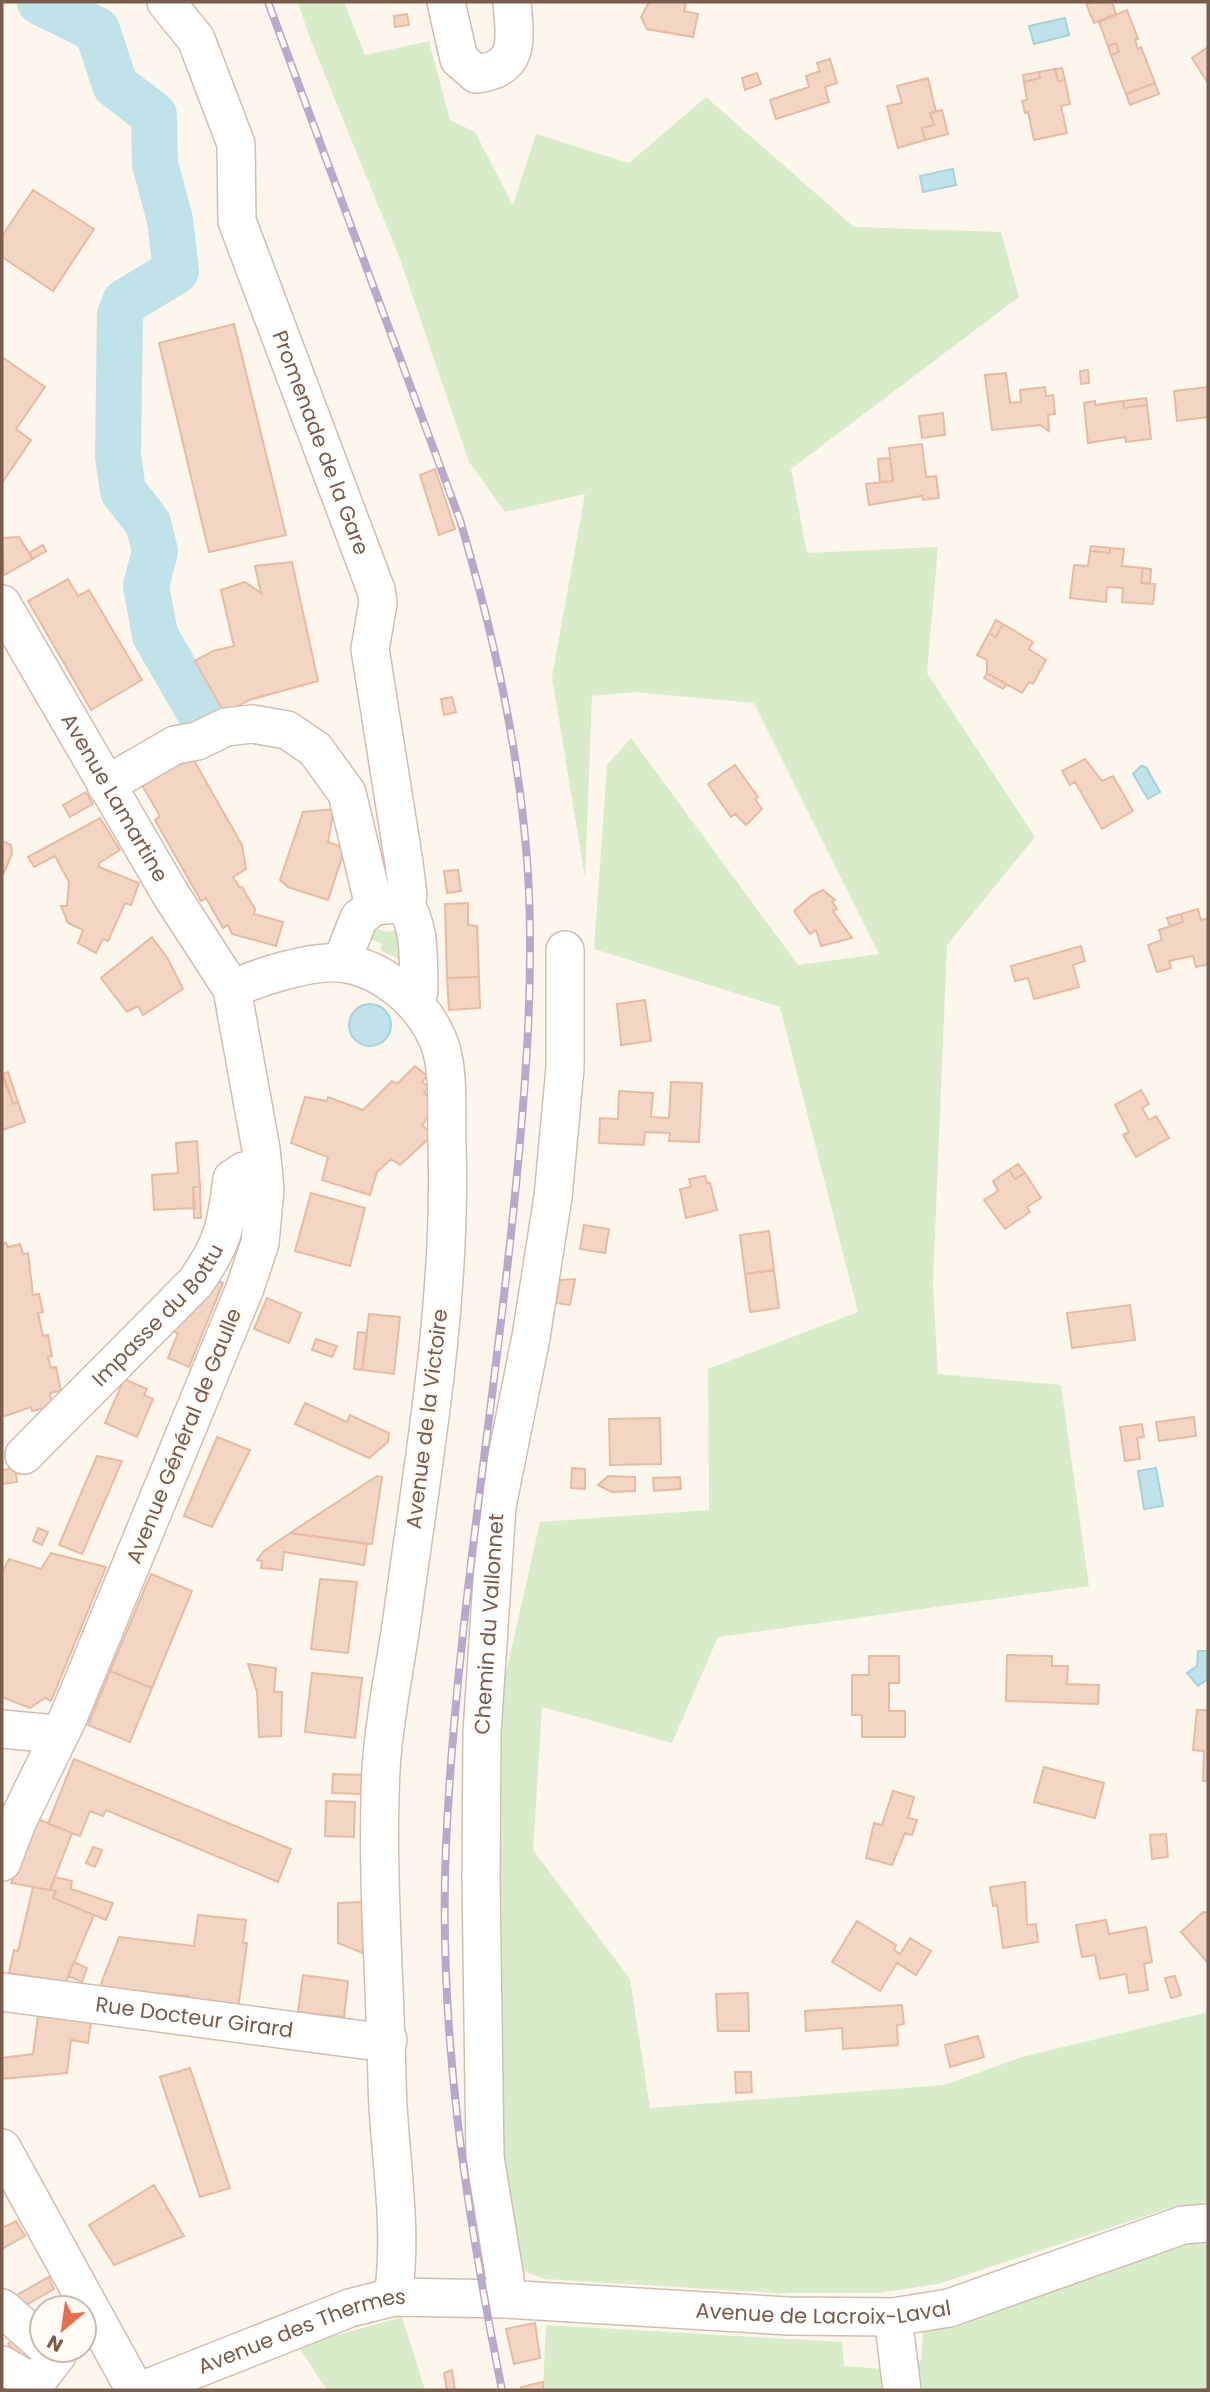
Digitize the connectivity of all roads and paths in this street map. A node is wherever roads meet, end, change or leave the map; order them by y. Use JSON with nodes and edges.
{"nodes":[{"id":1,"x":446,"y":2,"type":"edge"},
{"id":2,"x":512,"y":2,"type":"edge"},
{"id":3,"x":175,"y":5,"type":"edge"},
{"id":4,"x":2,"y":604,"type":"edge"},
{"id":5,"x":106,"y":785,"type":"junction"},
{"id":6,"x":389,"y":905,"type":"junction"},
{"id":7,"x":565,"y":950,"type":"dead end"},
{"id":8,"x":341,"y":963,"type":"junction"},
{"id":9,"x":232,"y":989,"type":"junction"},
{"id":10,"x":411,"y":1000,"type":"junction"},
{"id":11,"x":263,"y":1168,"type":"junction"},
{"id":12,"x":24,"y":1455,"type":"dead end"},
{"id":13,"x":2,"y":1729,"type":"edge"},
{"id":14,"x":57,"y":1739,"type":"junction"},
{"id":15,"x":2,"y":1863,"type":"edge"},
{"id":16,"x":2,"y":1992,"type":"edge"},
{"id":17,"x":388,"y":2040,"type":"junction"},
{"id":18,"x":2,"y":2147,"type":"edge"},
{"id":19,"x":12,"y":2193,"type":"edge"},
{"id":20,"x":1208,"y":2222,"type":"edge"},
{"id":21,"x":408,"y":2297,"type":"junction"},
{"id":22,"x":505,"y":2299,"type":"junction"},
{"id":23,"x":2,"y":2308,"type":"edge"},
{"id":24,"x":893,"y":2317,"type":"junction"},
{"id":25,"x":28,"y":2331,"type":"edge"},
{"id":26,"x":50,"y":2364,"type":"edge"},
{"id":27,"x":2,"y":2365,"type":"edge"},
{"id":28,"x":135,"y":2390,"type":"edge"},
{"id":29,"x":143,"y":2390,"type":"edge"},
{"id":30,"x":902,"y":2390,"type":"edge"}],
"edges":[{"from":1,"to":2,"type":"street"},
{"from":3,"to":6,"type":"street","name":"Promenade de la Gare"},
{"from":4,"to":5,"type":"street","name":"Avenue Lamartine"},
{"from":5,"to":6,"type":"street"},
{"from":5,"to":9,"type":"street","name":"Avenue Lamartine"},
{"from":6,"to":8,"type":"street"},
{"from":6,"to":10,"type":"street"},
{"from":7,"to":22,"type":"street","name":"Chemin du Vallonnet"},
{"from":8,"to":9,"type":"street","name":"Avenue de la Victoire"},
{"from":8,"to":10,"type":"street","name":"Avenue de la Victoire"},
{"from":9,"to":11,"type":"street","name":"Avenue Général de Gaulle"},
{"from":10,"to":17,"type":"street","name":"Avenue de la Victoire"},
{"from":11,"to":12,"type":"street","name":"Impasse du Bottu"},
{"from":11,"to":14,"type":"street","name":"Avenue Général de Gaulle"},
{"from":13,"to":14,"type":"street"},
{"from":14,"to":15,"type":"street","name":"Avenue Général de Gaulle"},
{"from":16,"to":17,"type":"street","name":"Rue Docteur Girard"},
{"from":17,"to":21,"type":"street","name":"Avenue de la Victoire"},
{"from":18,"to":19,"type":"street"},
{"from":19,"to":28,"type":"street"},
{"from":20,"to":24,"type":"street","name":"Avenue de Lacroix-Laval"},
{"from":21,"to":22,"type":"street","name":"Avenue de Lacroix-Laval"},
{"from":21,"to":29,"type":"street","name":"Avenue des Thermes"},
{"from":22,"to":24,"type":"street","name":"Avenue de Lacroix-Laval"},
{"from":23,"to":25,"type":"street"},
{"from":24,"to":30,"type":"street"},
{"from":26,"to":27,"type":"street"}]}
